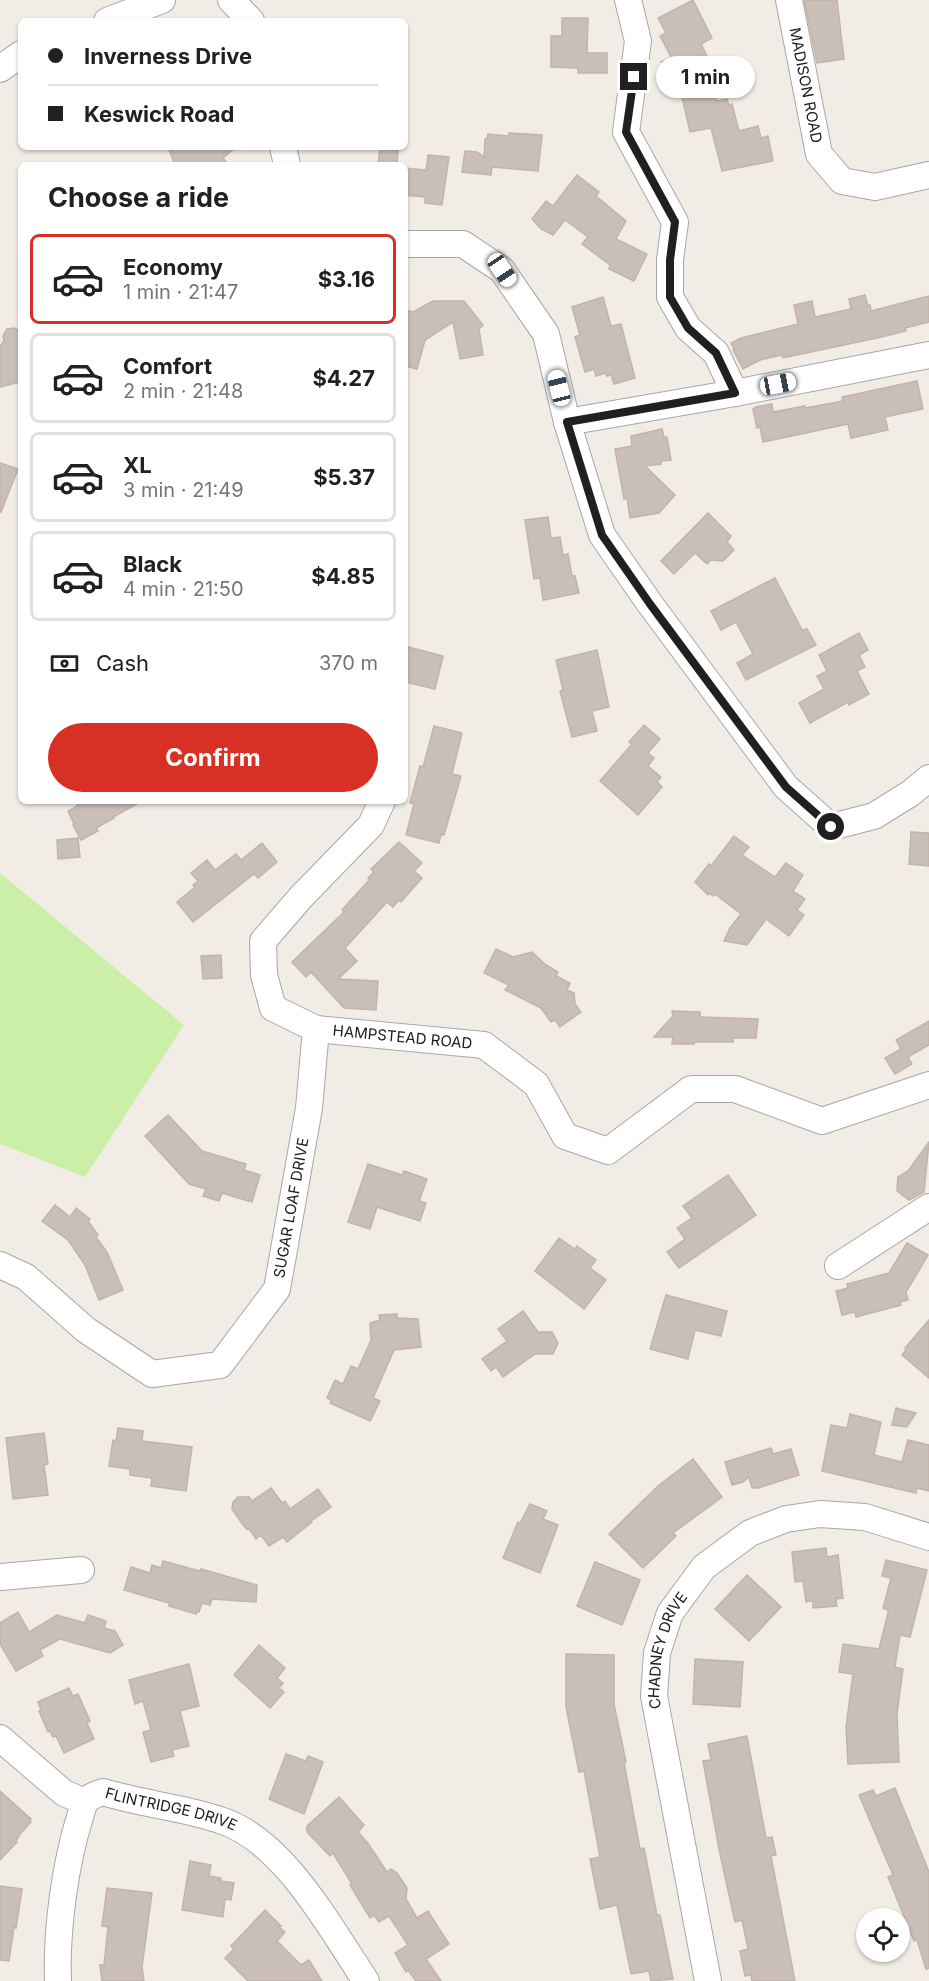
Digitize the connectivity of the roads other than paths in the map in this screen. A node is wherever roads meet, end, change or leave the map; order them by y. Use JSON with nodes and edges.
{"nodes":[{"id":1,"x":162,"y":0,"type":"edge"},
{"id":2,"x":231,"y":0,"type":"edge"},
{"id":3,"x":628,"y":0,"type":"edge"},
{"id":4,"x":789,"y":0,"type":"edge"},
{"id":5,"x":115,"y":18,"type":"edge"},
{"id":6,"x":248,"y":18,"type":"edge"},
{"id":7,"x":18,"y":56,"type":"edge"},
{"id":8,"x":0,"y":69,"type":"edge"},
{"id":9,"x":929,"y":175,"type":"edge"},
{"id":10,"x":408,"y":244,"type":"edge"},
{"id":11,"x":929,"y":355,"type":"edge"},
{"id":12,"x":735,"y":393,"type":"junction"},
{"id":13,"x":567,"y":422,"type":"junction"},
{"id":14,"x":929,"y":778,"type":"edge"},
{"id":15,"x":381,"y":804,"type":"edge"},
{"id":16,"x":316,"y":1029,"type":"junction"},
{"id":17,"x":929,"y":1085,"type":"edge"},
{"id":18,"x":929,"y":1207,"type":"edge"},
{"id":19,"x":0,"y":1265,"type":"edge"},
{"id":20,"x":838,"y":1266,"type":"dead end"},
{"id":21,"x":929,"y":1538,"type":"edge"},
{"id":22,"x":81,"y":1570,"type":"dead end"},
{"id":23,"x":0,"y":1577,"type":"edge"},
{"id":24,"x":0,"y":1738,"type":"edge"},
{"id":25,"x":85,"y":1802,"type":"junction"},
{"id":26,"x":58,"y":1981,"type":"edge"},
{"id":27,"x":366,"y":1981,"type":"edge"},
{"id":28,"x":708,"y":1981,"type":"edge"}],
"edges":[{"from":1,"to":5,"type":"street"},
{"from":2,"to":6,"type":"street"},
{"from":3,"to":12,"type":"street"},
{"from":4,"to":9,"type":"street","name":"MADISON ROAD"},
{"from":7,"to":8,"type":"street"},
{"from":10,"to":13,"type":"street"},
{"from":11,"to":12,"type":"street"},
{"from":12,"to":13,"type":"street"},
{"from":13,"to":14,"type":"street"},
{"from":15,"to":16,"type":"street","name":"HAMPSTEAD ROAD"},
{"from":16,"to":17,"type":"street","name":"HAMPSTEAD ROAD"},
{"from":16,"to":19,"type":"street","name":"SUGAR LOAF DRIVE"},
{"from":18,"to":20,"type":"street"},
{"from":21,"to":28,"type":"street","name":"CHADNEY DRIVE"},
{"from":22,"to":23,"type":"street"},
{"from":24,"to":25,"type":"street"},
{"from":25,"to":26,"type":"street","name":"FLINTRIDGE DRIVE"},
{"from":25,"to":27,"type":"street","name":"FLINTRIDGE DRIVE"}]}
